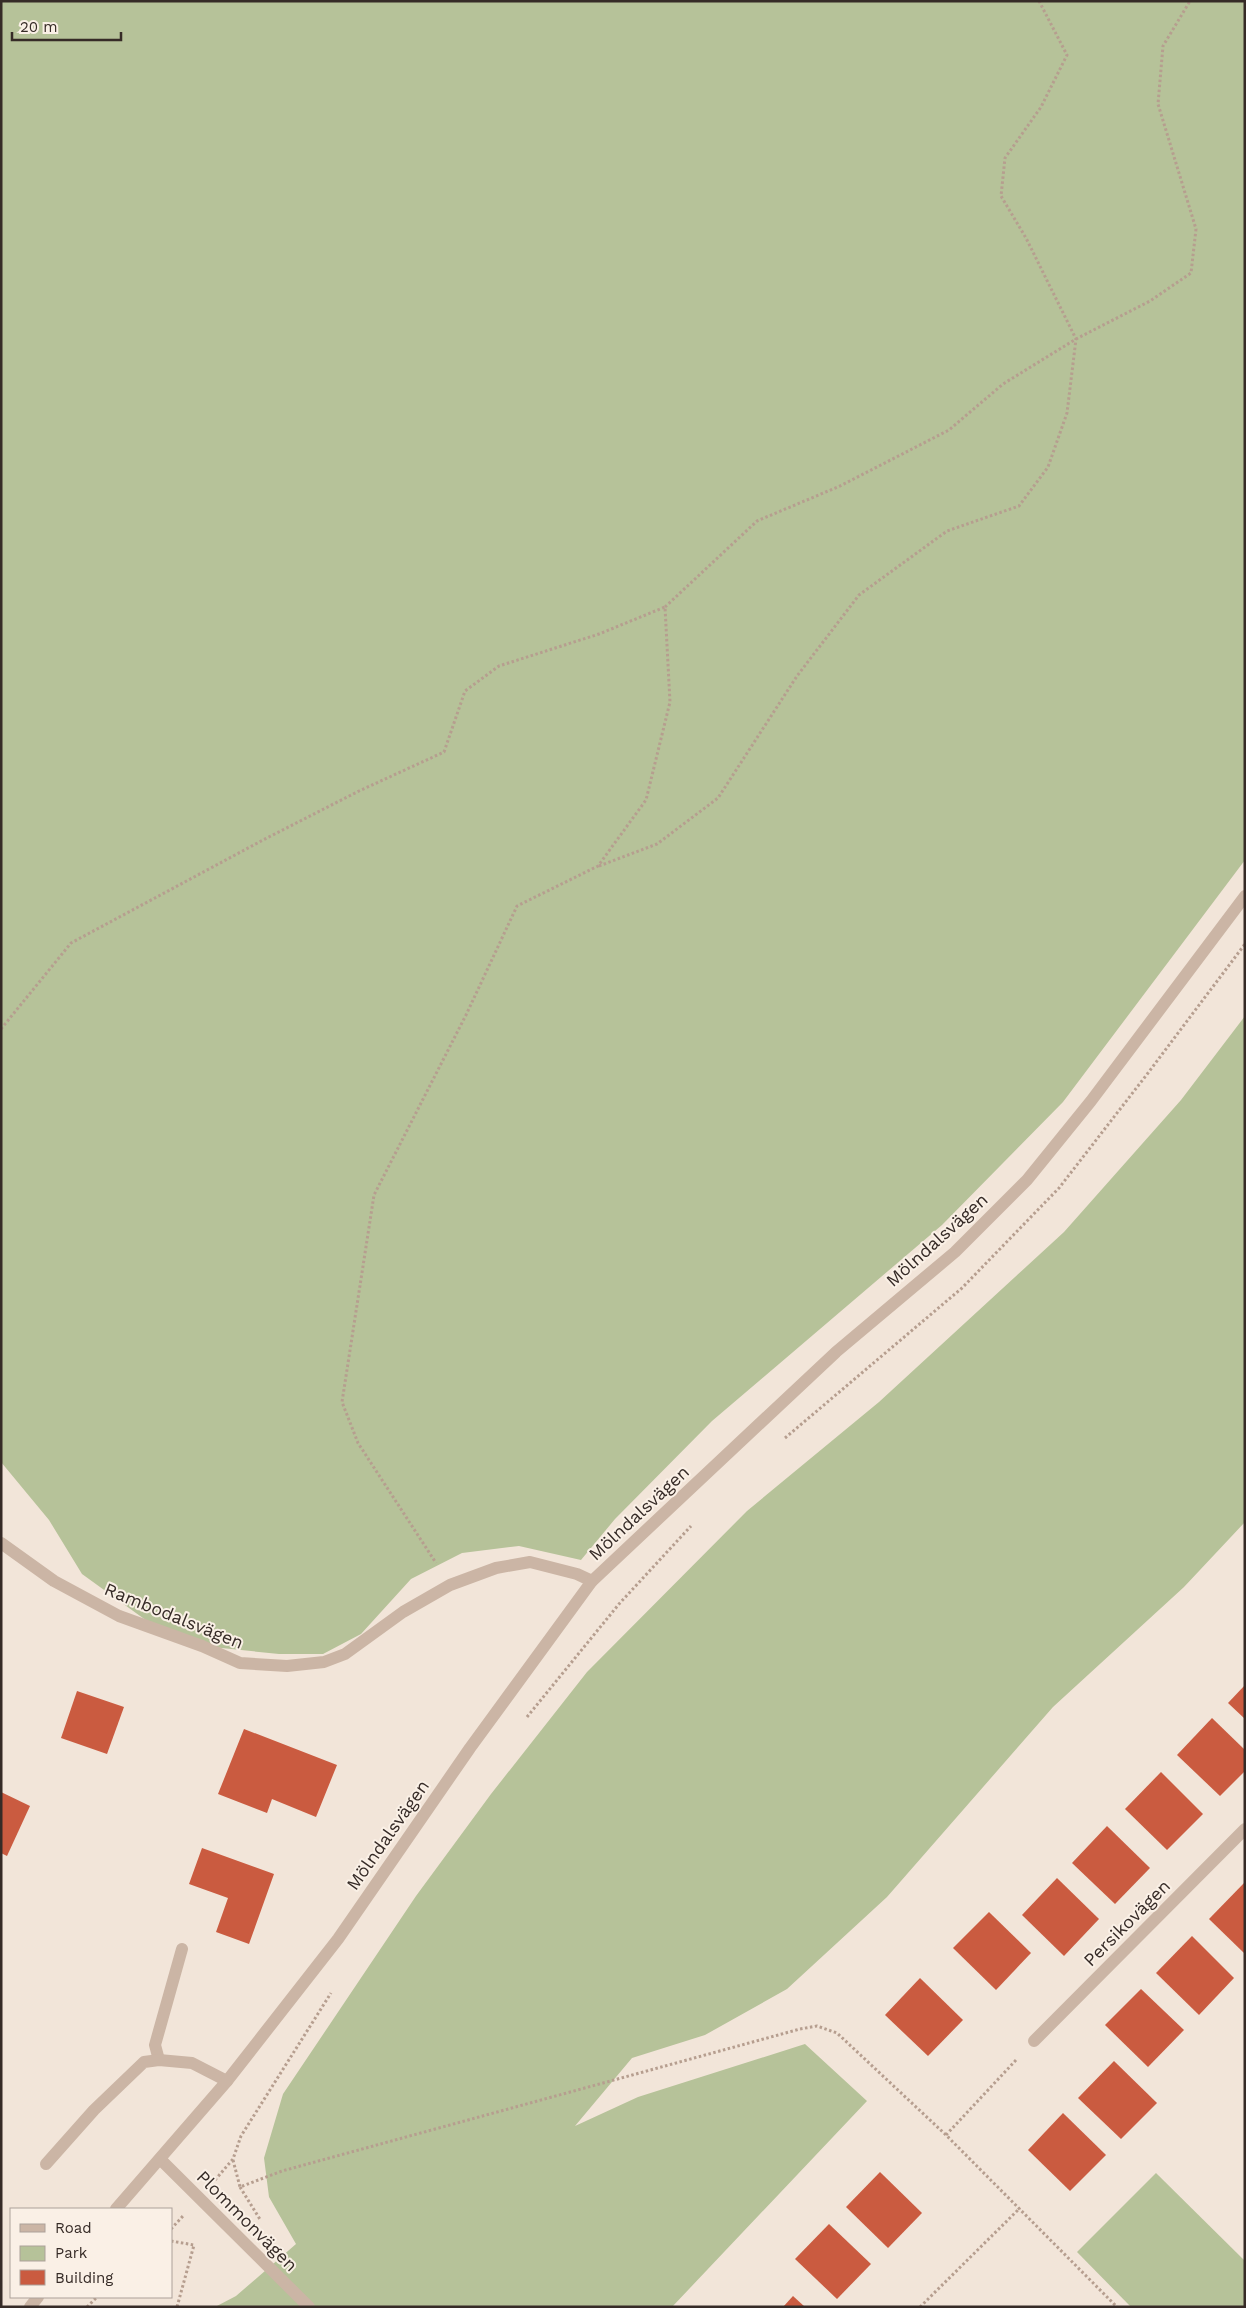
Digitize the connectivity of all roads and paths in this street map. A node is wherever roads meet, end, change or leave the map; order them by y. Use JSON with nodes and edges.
{"nodes":[{"id":1,"x":1039,"y":1,"type":"edge"},
{"id":2,"x":1190,"y":1,"type":"edge"},
{"id":3,"x":1076,"y":338,"type":"junction"},
{"id":4,"x":665,"y":607,"type":"junction"},
{"id":5,"x":598,"y":866,"type":"junction"},
{"id":6,"x":1245,"y":896,"type":"edge"},
{"id":7,"x":1245,"y":944,"type":"edge"},
{"id":8,"x":1,"y":1029,"type":"edge"},
{"id":9,"x":782,"y":1441,"type":"dead end"},
{"id":10,"x":696,"y":1520,"type":"dead end"},
{"id":11,"x":1,"y":1543,"type":"edge"},
{"id":12,"x":592,"y":1582,"type":"junction"},
{"id":13,"x":450,"y":1585,"type":"junction"},
{"id":14,"x":521,"y":1725,"type":"dead end"},
{"id":15,"x":1245,"y":1829,"type":"edge"},
{"id":16,"x":182,"y":1949,"type":"dead end"},
{"id":17,"x":333,"y":1990,"type":"dead end"},
{"id":18,"x":1034,"y":2042,"type":"joint"},
{"id":19,"x":159,"y":2060,"type":"junction"},
{"id":20,"x":228,"y":2081,"type":"junction"},
{"id":21,"x":946,"y":2135,"type":"junction"},
{"id":22,"x":160,"y":2159,"type":"junction"},
{"id":23,"x":233,"y":2159,"type":"junction"},
{"id":24,"x":46,"y":2164,"type":"dead end"},
{"id":25,"x":199,"y":2198,"type":"junction"},
{"id":26,"x":117,"y":2208,"type":"edge"},
{"id":27,"x":1020,"y":2208,"type":"junction"},
{"id":28,"x":172,"y":2228,"type":"edge"},
{"id":29,"x":172,"y":2241,"type":"edge"},
{"id":30,"x":177,"y":2307,"type":"edge"},
{"id":31,"x":309,"y":2307,"type":"edge"},
{"id":32,"x":920,"y":2307,"type":"edge"},
{"id":33,"x":1117,"y":2307,"type":"edge"}],
"edges":[{"from":1,"to":3,"type":"path"},
{"from":2,"to":3,"type":"path"},
{"from":3,"to":4,"type":"path"},
{"from":3,"to":5,"type":"path"},
{"from":4,"to":5,"type":"path"},
{"from":4,"to":8,"type":"path"},
{"from":5,"to":13,"type":"path"},
{"from":6,"to":12,"type":"street","name":"Mölndalsvägen"},
{"from":7,"to":9,"type":"path"},
{"from":10,"to":14,"type":"path"},
{"from":11,"to":13,"type":"street","name":"Rambodalsvägen"},
{"from":12,"to":13,"type":"street","name":"Rambodalsvägen"},
{"from":12,"to":20,"type":"street","name":"Mölndalsvägen"},
{"from":15,"to":18,"type":"street","name":"Persikovägen"},
{"from":16,"to":19,"type":"street"},
{"from":17,"to":23,"type":"path"},
{"from":18,"to":21,"type":"path"},
{"from":19,"to":20,"type":"street"},
{"from":19,"to":24,"type":"street"},
{"from":20,"to":22,"type":"street","name":"Mölndalsvägen"},
{"from":21,"to":23,"type":"path"},
{"from":21,"to":27,"type":"path"},
{"from":22,"to":25,"type":"street","name":"Plommonvägen"},
{"from":22,"to":26,"type":"street","name":"Mölndalsvägen"},
{"from":23,"to":25,"type":"path"},
{"from":25,"to":28,"type":"path"},
{"from":25,"to":31,"type":"street","name":"Plommonvägen"},
{"from":27,"to":32,"type":"path"},
{"from":27,"to":33,"type":"path"},
{"from":29,"to":30,"type":"path"}]}
